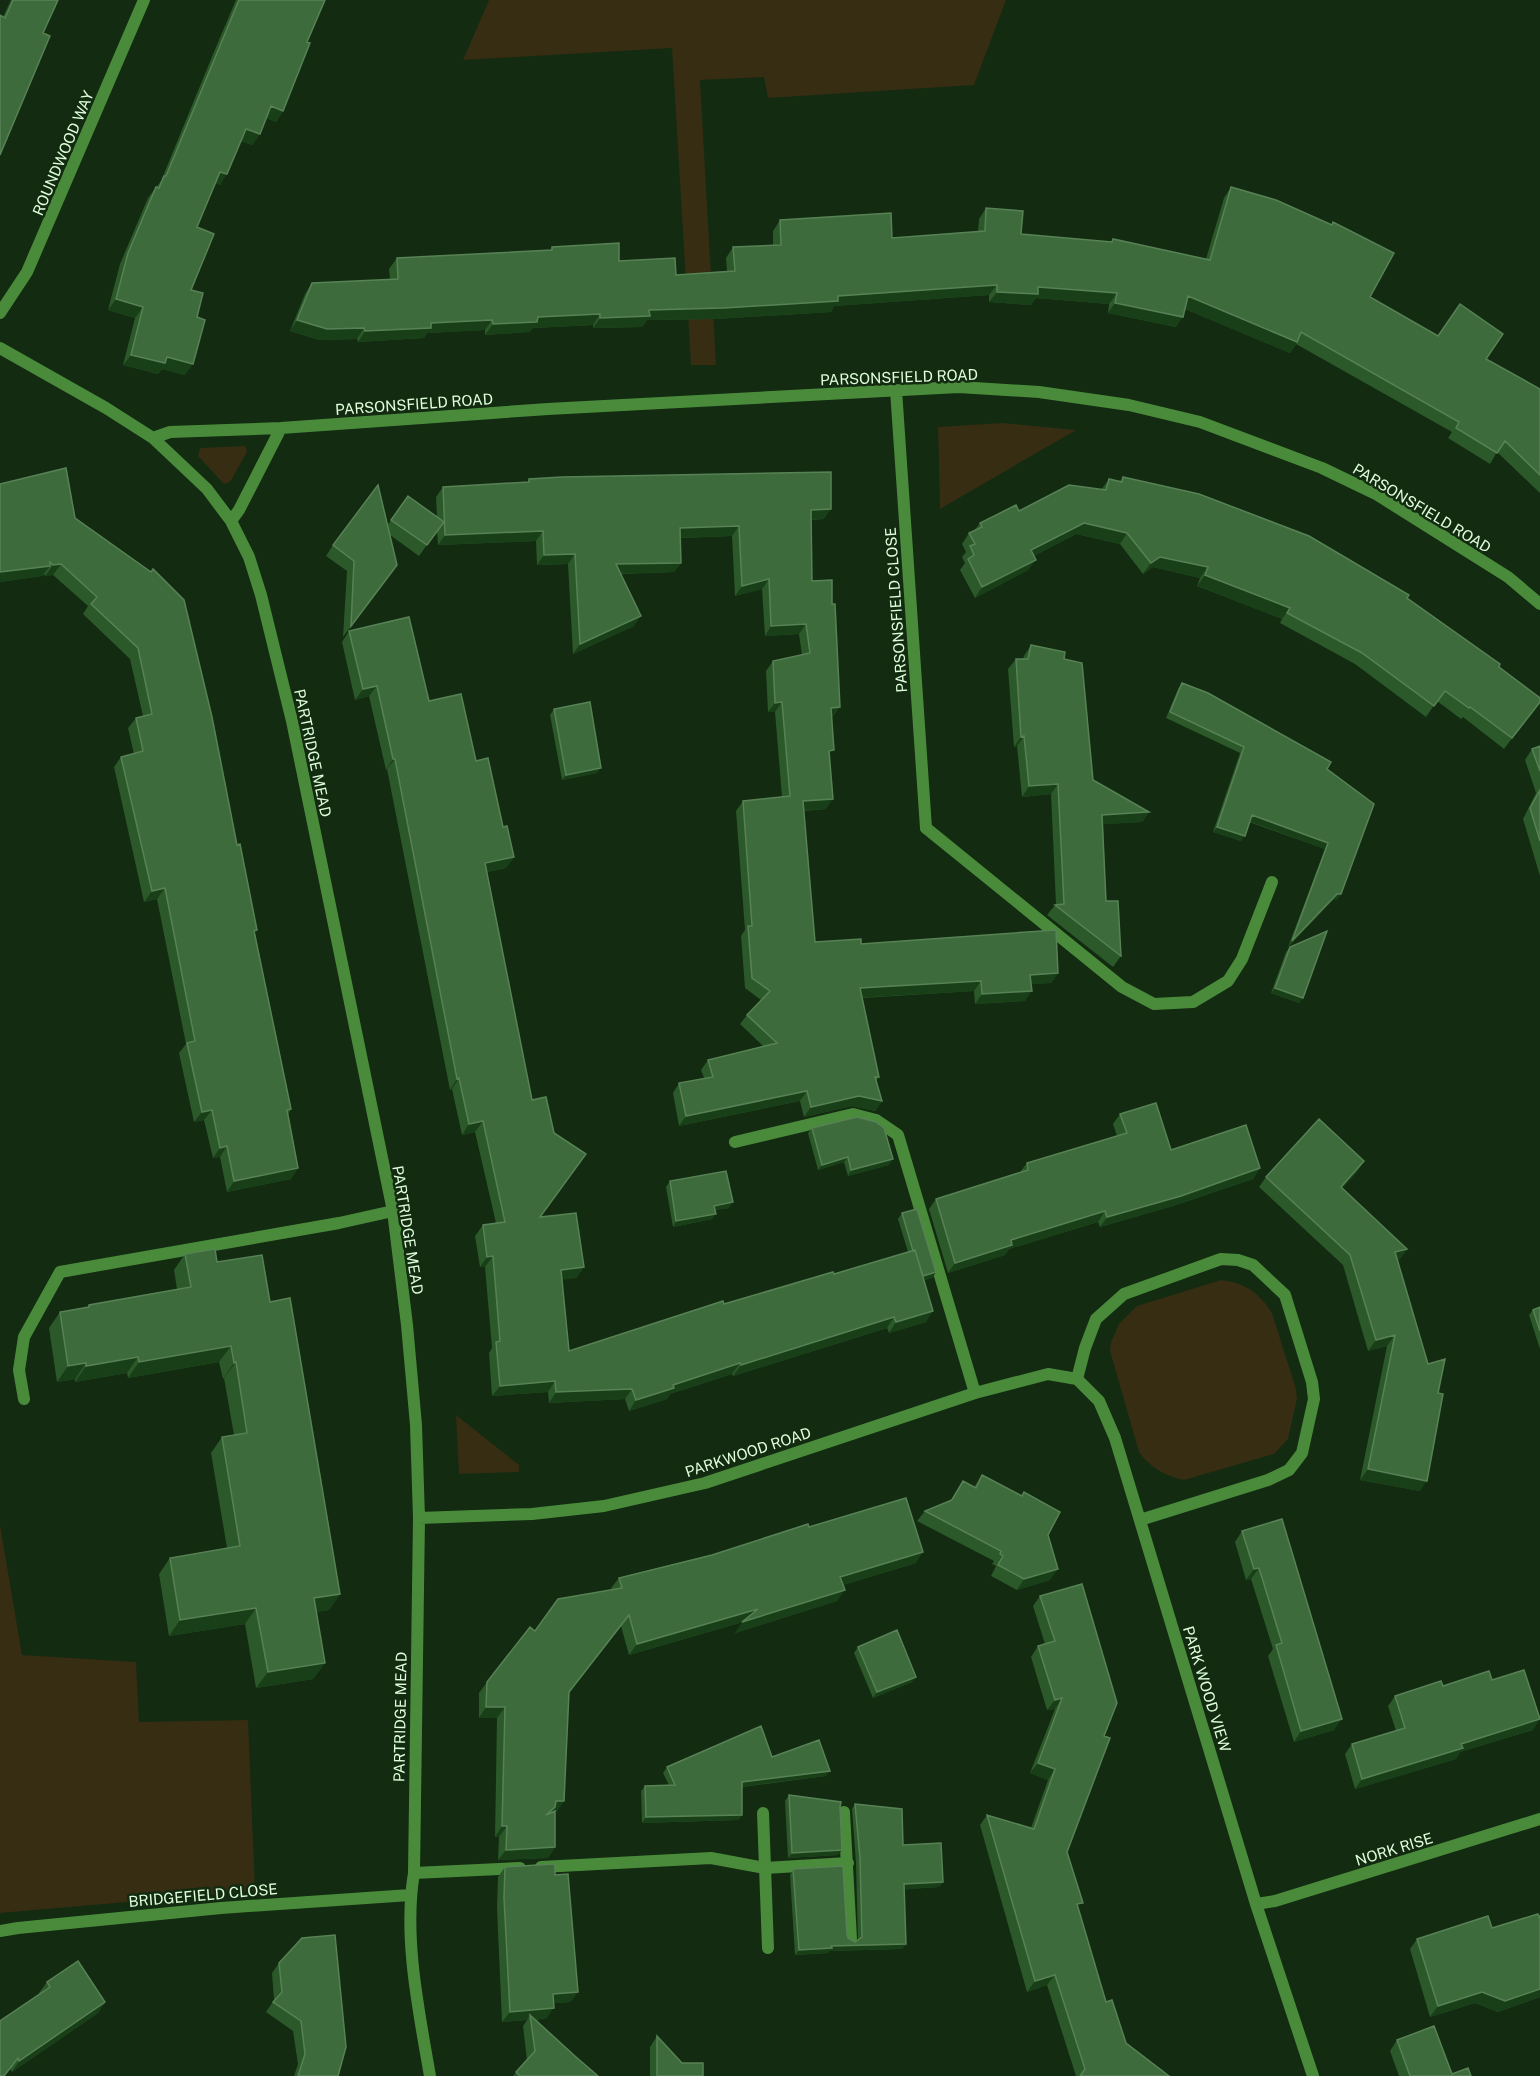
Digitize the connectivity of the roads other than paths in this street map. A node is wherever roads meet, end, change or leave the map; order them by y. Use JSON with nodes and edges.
{"nodes":[{"id":1,"x":144,"y":0,"type":"edge"},
{"id":2,"x":0,"y":313,"type":"edge"},
{"id":3,"x":0,"y":348,"type":"edge"},
{"id":4,"x":896,"y":390,"type":"junction"},
{"id":5,"x":281,"y":428,"type":"junction"},
{"id":6,"x":153,"y":438,"type":"junction"},
{"id":7,"x":231,"y":521,"type":"junction"},
{"id":8,"x":1540,"y":604,"type":"edge"},
{"id":9,"x":1272,"y":882,"type":"dead end"},
{"id":10,"x":735,"y":1143,"type":"dead end"},
{"id":11,"x":393,"y":1211,"type":"junction"},
{"id":12,"x":1077,"y":1379,"type":"junction"},
{"id":13,"x":975,"y":1393,"type":"junction"},
{"id":14,"x":24,"y":1399,"type":"dead end"},
{"id":15,"x":418,"y":1518,"type":"junction"},
{"id":16,"x":1140,"y":1520,"type":"junction"},
{"id":17,"x":844,"y":1812,"type":"dead end"},
{"id":18,"x":763,"y":1813,"type":"dead end"},
{"id":19,"x":1540,"y":1819,"type":"edge"},
{"id":20,"x":848,"y":1863,"type":"junction"},
{"id":21,"x":765,"y":1868,"type":"junction"},
{"id":22,"x":414,"y":1873,"type":"junction"},
{"id":23,"x":410,"y":1894,"type":"junction"},
{"id":24,"x":1256,"y":1904,"type":"junction"},
{"id":25,"x":0,"y":1931,"type":"edge"},
{"id":26,"x":851,"y":1939,"type":"edge"},
{"id":27,"x":768,"y":1948,"type":"dead end"},
{"id":28,"x":430,"y":2076,"type":"edge"},
{"id":29,"x":1314,"y":2076,"type":"edge"}],
"edges":[{"from":1,"to":2,"type":"street","name":"ROUNDWOOD WAY"},
{"from":3,"to":6,"type":"street"},
{"from":4,"to":5,"type":"street","name":"PARSONSFIELD ROAD"},
{"from":4,"to":8,"type":"street","name":"PARSONSFIELD ROAD"},
{"from":4,"to":9,"type":"street","name":"PARSONSFIELD CLOSE"},
{"from":5,"to":6,"type":"street","name":"PARSONSFIELD ROAD"},
{"from":5,"to":7,"type":"street"},
{"from":6,"to":7,"type":"street","name":"PARTRIDGE MEAD"},
{"from":7,"to":11,"type":"street","name":"PARTRIDGE MEAD"},
{"from":10,"to":13,"type":"street"},
{"from":11,"to":14,"type":"street"},
{"from":11,"to":15,"type":"street","name":"PARTRIDGE MEAD"},
{"from":12,"to":13,"type":"street","name":"PARKWOOD ROAD"},
{"from":12,"to":16,"type":"street","name":"PARK WOOD VIEW"},
{"from":12,"to":16,"type":"street"},
{"from":13,"to":15,"type":"street","name":"PARKWOOD ROAD"},
{"from":15,"to":22,"type":"street","name":"PARTRIDGE MEAD"},
{"from":16,"to":24,"type":"street","name":"PARK WOOD VIEW"},
{"from":17,"to":20,"type":"street"},
{"from":18,"to":21,"type":"street"},
{"from":19,"to":24,"type":"street","name":"NORK RISE"},
{"from":20,"to":21,"type":"street"},
{"from":20,"to":26,"type":"street"},
{"from":21,"to":22,"type":"street"},
{"from":21,"to":27,"type":"street"},
{"from":22,"to":23,"type":"street","name":"PARTRIDGE MEAD"},
{"from":23,"to":25,"type":"street","name":"BRIDGEFIELD CLOSE"},
{"from":23,"to":28,"type":"street","name":"PARTRIDGE MEAD"},
{"from":24,"to":29,"type":"street","name":"PARK WOOD VIEW"}]}
